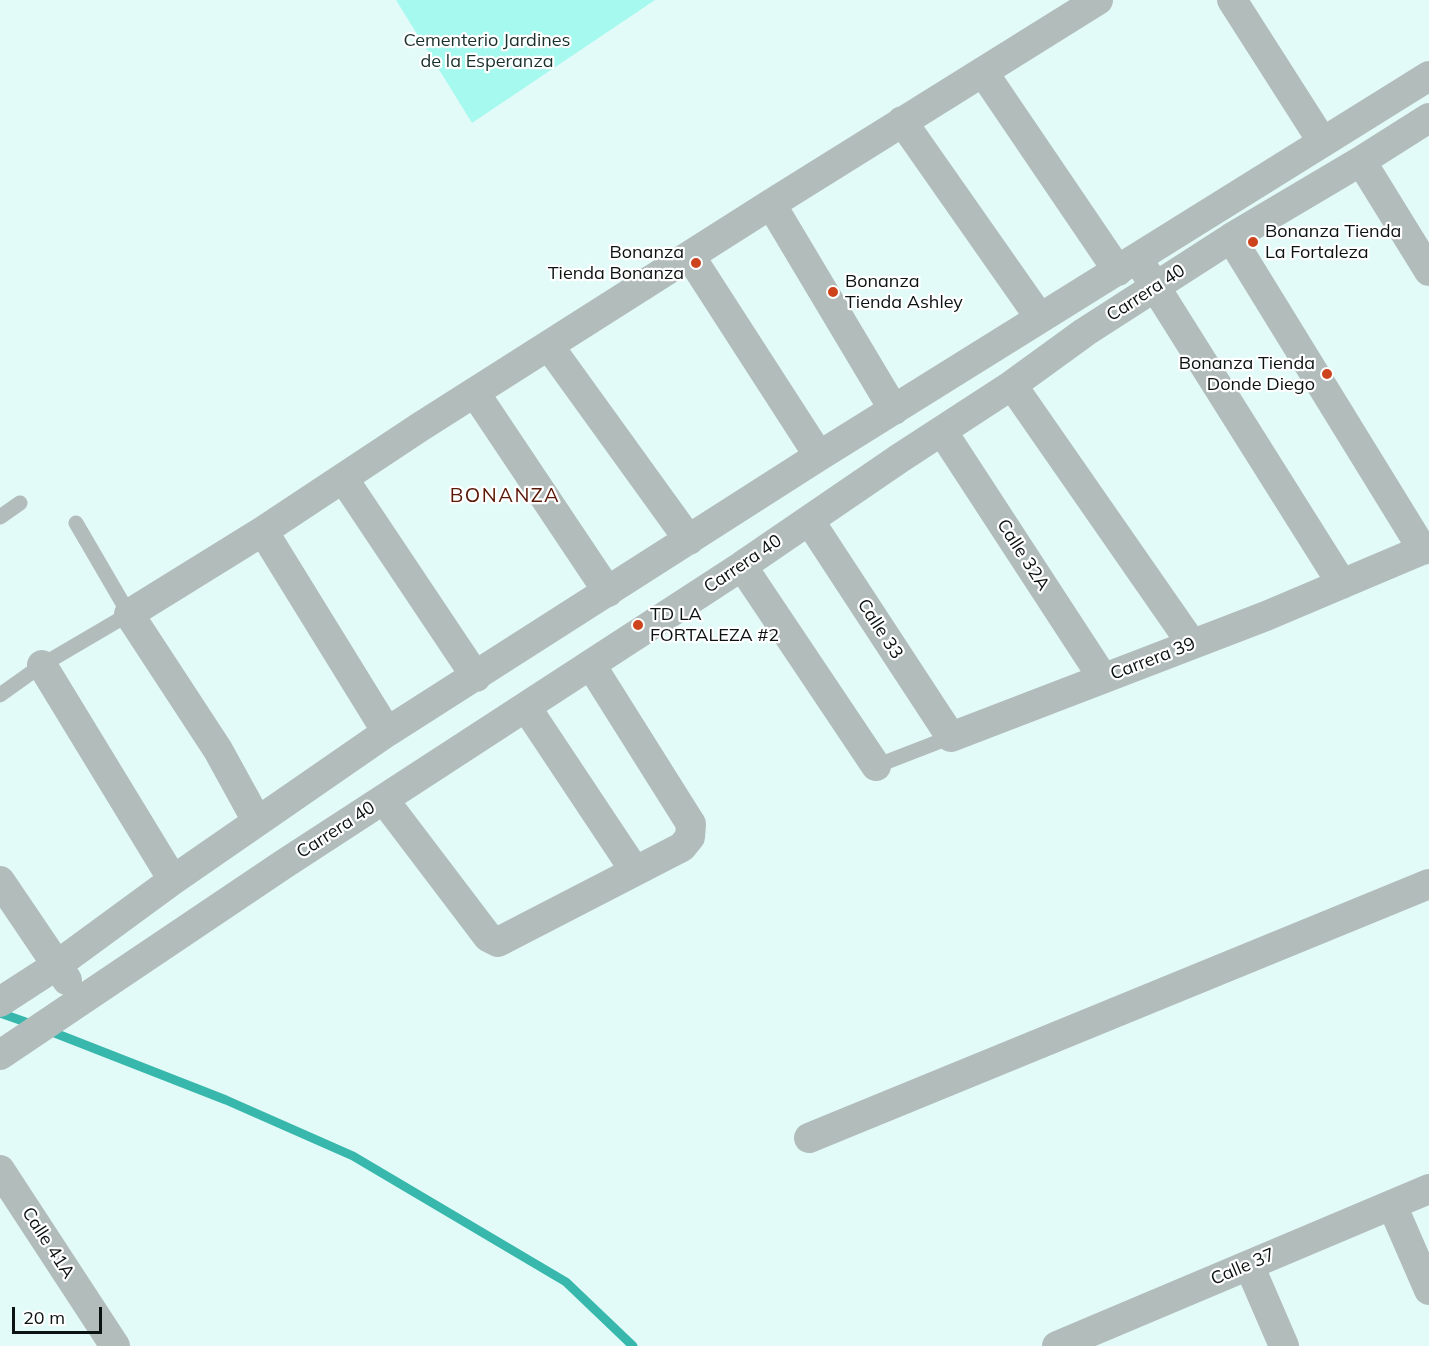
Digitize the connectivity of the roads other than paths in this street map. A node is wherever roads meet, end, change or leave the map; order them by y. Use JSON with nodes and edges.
{"nodes":[{"id":1,"x":1098,"y":0,"type":"edge"},
{"id":2,"x":1232,"y":0,"type":"edge"},
{"id":3,"x":983,"y":72,"type":"junction"},
{"id":4,"x":1429,"y":76,"type":"edge"},
{"id":5,"x":1429,"y":118,"type":"edge"},
{"id":6,"x":902,"y":121,"type":"junction"},
{"id":7,"x":1322,"y":141,"type":"junction"},
{"id":8,"x":1362,"y":161,"type":"junction"},
{"id":9,"x":771,"y":204,"type":"junction"},
{"id":10,"x":1231,"y":237,"type":"junction"},
{"id":11,"x":690,"y":255,"type":"junction"},
{"id":12,"x":1127,"y":265,"type":"junction"},
{"id":13,"x":1429,"y":271,"type":"edge"},
{"id":14,"x":1156,"y":286,"type":"junction"},
{"id":15,"x":1040,"y":318,"type":"junction"},
{"id":16,"x":549,"y":346,"type":"junction"},
{"id":17,"x":1012,"y":385,"type":"junction"},
{"id":18,"x":476,"y":393,"type":"junction"},
{"id":19,"x":894,"y":410,"type":"junction"},
{"id":20,"x":942,"y":431,"type":"junction"},
{"id":21,"x":819,"y":456,"type":"junction"},
{"id":22,"x":343,"y":478,"type":"junction"},
{"id":23,"x":20,"y":503,"type":"dead end"},
{"id":24,"x":0,"y":517,"type":"edge"},
{"id":25,"x":809,"y":520,"type":"junction"},
{"id":26,"x":76,"y":523,"type":"dead end"},
{"id":27,"x":263,"y":531,"type":"junction"},
{"id":28,"x":689,"y":540,"type":"junction"},
{"id":29,"x":1426,"y":549,"type":"edge"},
{"id":30,"x":742,"y":566,"type":"junction"},
{"id":31,"x":1342,"y":584,"type":"junction"},
{"id":32,"x":608,"y":592,"type":"junction"},
{"id":33,"x":129,"y":614,"type":"junction"},
{"id":34,"x":1192,"y":644,"type":"junction"},
{"id":35,"x":591,"y":665,"type":"junction"},
{"id":36,"x":42,"y":666,"type":"junction"},
{"id":37,"x":476,"y":677,"type":"junction"},
{"id":38,"x":1103,"y":678,"type":"junction"},
{"id":39,"x":0,"y":695,"type":"edge"},
{"id":40,"x":526,"y":707,"type":"junction"},
{"id":41,"x":387,"y":732,"type":"junction"},
{"id":42,"x":951,"y":737,"type":"junction"},
{"id":43,"x":876,"y":766,"type":"joint"},
{"id":44,"x":384,"y":800,"type":"junction"},
{"id":45,"x":257,"y":821,"type":"junction"},
{"id":46,"x":635,"y":871,"type":"junction"},
{"id":47,"x":173,"y":880,"type":"junction"},
{"id":48,"x":0,"y":881,"type":"edge"},
{"id":49,"x":1429,"y":884,"type":"edge"},
{"id":50,"x":57,"y":965,"type":"junction"},
{"id":51,"x":80,"y":1000,"type":"junction"},
{"id":52,"x":0,"y":1002,"type":"edge"},
{"id":53,"x":0,"y":1055,"type":"edge"},
{"id":54,"x":809,"y":1138,"type":"dead end"},
{"id":55,"x":0,"y":1170,"type":"edge"},
{"id":56,"x":1429,"y":1189,"type":"edge"},
{"id":57,"x":1392,"y":1205,"type":"junction"},
{"id":58,"x":1249,"y":1265,"type":"junction"},
{"id":59,"x":1429,"y":1290,"type":"edge"},
{"id":60,"x":1112,"y":1335,"type":"edge"},
{"id":61,"x":115,"y":1346,"type":"edge"},
{"id":62,"x":1057,"y":1346,"type":"edge"},
{"id":63,"x":1284,"y":1346,"type":"edge"}],
"edges":[{"from":1,"to":3,"type":"street"},
{"from":2,"to":7,"type":"street"},
{"from":3,"to":6,"type":"street"},
{"from":3,"to":12,"type":"street"},
{"from":4,"to":7,"type":"street","name":"Carrera 40"},
{"from":5,"to":8,"type":"street","name":"Carrera 40"},
{"from":6,"to":9,"type":"street"},
{"from":6,"to":15,"type":"street"},
{"from":7,"to":12,"type":"street","name":"Carrera 40"},
{"from":8,"to":10,"type":"street","name":"Carrera 40"},
{"from":8,"to":13,"type":"street"},
{"from":9,"to":11,"type":"street"},
{"from":9,"to":19,"type":"street"},
{"from":10,"to":14,"type":"street","name":"Carrera 40"},
{"from":10,"to":29,"type":"street"},
{"from":11,"to":16,"type":"street"},
{"from":11,"to":21,"type":"street"},
{"from":12,"to":14,"type":"street"},
{"from":12,"to":15,"type":"street","name":"Carrera 40"},
{"from":14,"to":17,"type":"street","name":"Carrera 40"},
{"from":14,"to":31,"type":"street"},
{"from":15,"to":19,"type":"street","name":"Carrera 40"},
{"from":16,"to":18,"type":"street"},
{"from":16,"to":28,"type":"street"},
{"from":17,"to":20,"type":"street","name":"Carrera 40"},
{"from":17,"to":34,"type":"street"},
{"from":18,"to":22,"type":"street"},
{"from":18,"to":32,"type":"street"},
{"from":19,"to":21,"type":"street","name":"Carrera 40"},
{"from":20,"to":25,"type":"street","name":"Carrera 40"},
{"from":20,"to":38,"type":"street","name":"Calle 32A"},
{"from":21,"to":28,"type":"street","name":"Carrera 40"},
{"from":22,"to":27,"type":"street"},
{"from":22,"to":37,"type":"street"},
{"from":23,"to":24,"type":"lane"},
{"from":25,"to":30,"type":"street","name":"Carrera 40"},
{"from":25,"to":42,"type":"street","name":"Calle 33"},
{"from":26,"to":33,"type":"lane"},
{"from":27,"to":33,"type":"street"},
{"from":27,"to":41,"type":"street"},
{"from":28,"to":32,"type":"street","name":"Carrera 40"},
{"from":29,"to":31,"type":"street","name":"Carrera 39"},
{"from":30,"to":35,"type":"street","name":"Carrera 40"},
{"from":30,"to":43,"type":"street"},
{"from":31,"to":34,"type":"street","name":"Carrera 39"},
{"from":32,"to":37,"type":"street","name":"Carrera 40"},
{"from":33,"to":36,"type":"lane"},
{"from":33,"to":45,"type":"street"},
{"from":34,"to":38,"type":"street","name":"Carrera 39"},
{"from":35,"to":40,"type":"street","name":"Carrera 40"},
{"from":35,"to":46,"type":"street"},
{"from":36,"to":39,"type":"lane"},
{"from":36,"to":47,"type":"street"},
{"from":37,"to":41,"type":"street","name":"Carrera 40"},
{"from":38,"to":42,"type":"street","name":"Carrera 39"},
{"from":40,"to":44,"type":"street","name":"Carrera 40"},
{"from":40,"to":46,"type":"street"},
{"from":41,"to":45,"type":"street","name":"Carrera 40"},
{"from":42,"to":43,"type":"lane","name":"Carrera 39"},
{"from":44,"to":46,"type":"street"},
{"from":44,"to":51,"type":"street","name":"Carrera 40"},
{"from":45,"to":47,"type":"street","name":"Carrera 40"},
{"from":47,"to":50,"type":"street","name":"Carrera 40"},
{"from":48,"to":50,"type":"street"},
{"from":49,"to":54,"type":"street"},
{"from":50,"to":51,"type":"street"},
{"from":50,"to":52,"type":"street","name":"Carrera 40"},
{"from":51,"to":53,"type":"street","name":"Carrera 40"},
{"from":55,"to":61,"type":"street","name":"Calle 41A"},
{"from":56,"to":57,"type":"street","name":"Calle 37"},
{"from":57,"to":58,"type":"street","name":"Calle 37"},
{"from":57,"to":59,"type":"street"},
{"from":58,"to":60,"type":"street","name":"Calle 37"},
{"from":58,"to":63,"type":"street"},
{"from":60,"to":62,"type":"street","name":"Calle 37"}]}
